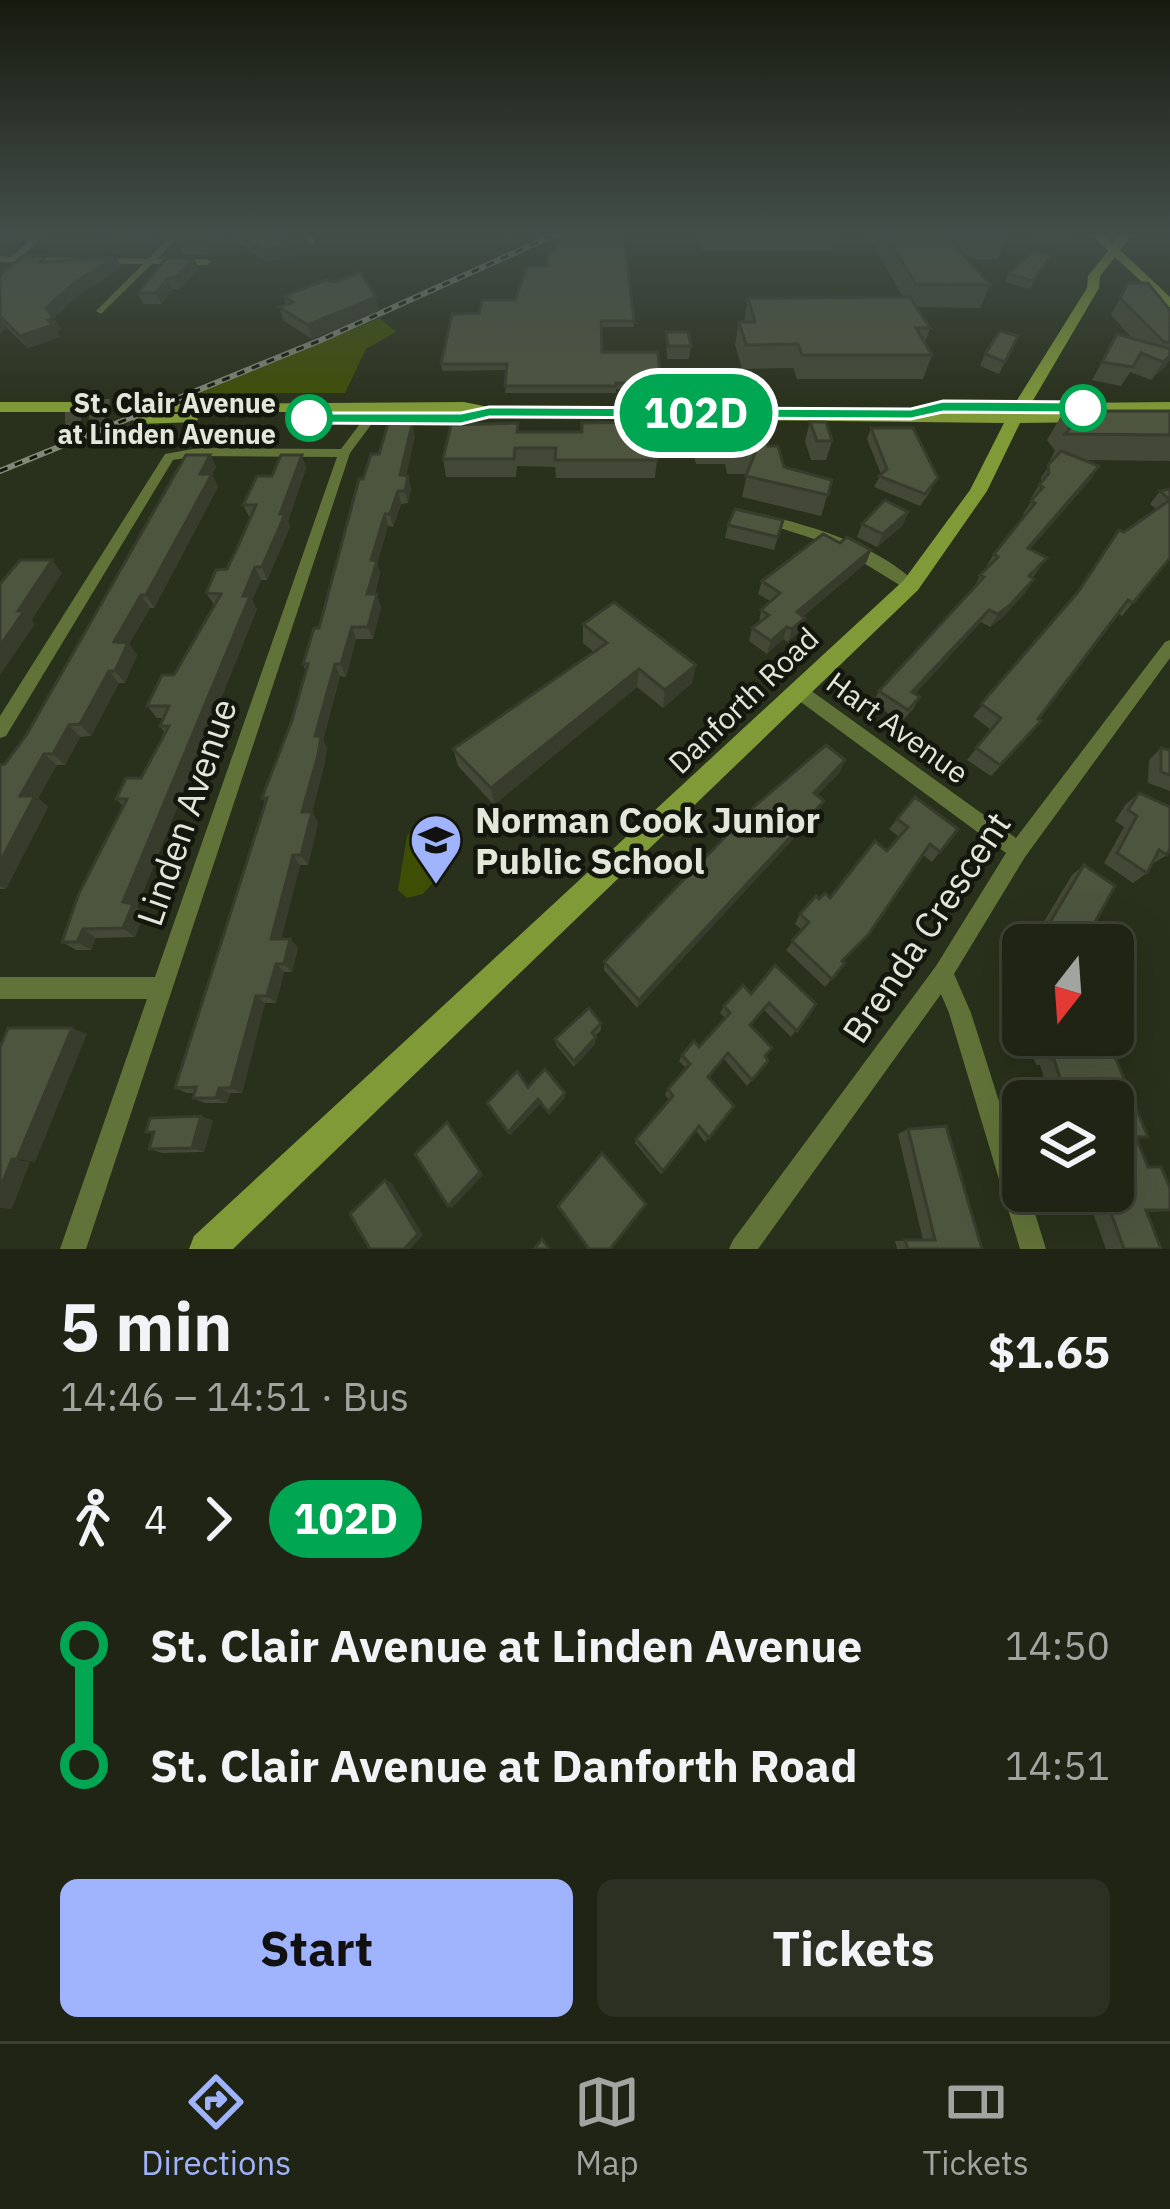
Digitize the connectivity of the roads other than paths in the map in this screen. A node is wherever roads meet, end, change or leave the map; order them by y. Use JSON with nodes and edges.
{"nodes":[{"id":1,"x":118,"y":293,"type":"edge"},
{"id":2,"x":1090,"y":293,"type":"edge"},
{"id":3,"x":100,"y":311,"type":"dead end"},
{"id":4,"x":0,"y":407,"type":"edge"},
{"id":5,"x":94,"y":407,"type":"tunnel mouth"},
{"id":6,"x":170,"y":407,"type":"tunnel mouth"},
{"id":7,"x":1170,"y":407,"type":"edge"},
{"id":8,"x":374,"y":412,"type":"junction"},
{"id":9,"x":1018,"y":413,"type":"junction"},
{"id":10,"x":65,"y":419,"type":"tunnel mouth"},
{"id":11,"x":139,"y":419,"type":"tunnel mouth"},
{"id":12,"x":1170,"y":419,"type":"edge"},
{"id":13,"x":0,"y":420,"type":"edge"},
{"id":14,"x":344,"y":453,"type":"junction"},
{"id":15,"x":746,"y":513,"type":"edge"},
{"id":16,"x":910,"y":585,"type":"junction"},
{"id":17,"x":1167,"y":660,"type":"edge"},
{"id":18,"x":800,"y":692,"type":"junction"},
{"id":19,"x":0,"y":731,"type":"edge"},
{"id":20,"x":1018,"y":851,"type":"junction"},
{"id":21,"x":943,"y":974,"type":"junction"},
{"id":22,"x":0,"y":988,"type":"edge"},
{"id":23,"x":162,"y":988,"type":"junction"},
{"id":24,"x":73,"y":1249,"type":"edge"},
{"id":25,"x":207,"y":1249,"type":"edge"},
{"id":26,"x":742,"y":1249,"type":"edge"},
{"id":27,"x":1033,"y":1249,"type":"edge"}],
"edges":[{"from":1,"to":3,"type":"street"},
{"from":2,"to":9,"type":"main road","name":"Danforth Road"},
{"from":4,"to":5,"type":"main road"},
{"from":6,"to":8,"type":"main road"},
{"from":7,"to":9,"type":"main road"},
{"from":8,"to":9,"type":"main road"},
{"from":8,"to":11,"type":"main road"},
{"from":8,"to":14,"type":"street","name":"Linden Avenue"},
{"from":9,"to":12,"type":"main road"},
{"from":9,"to":16,"type":"main road","name":"Danforth Road"},
{"from":10,"to":13,"type":"main road"},
{"from":14,"to":19,"type":"street"},
{"from":14,"to":23,"type":"street","name":"Linden Avenue"},
{"from":15,"to":16,"type":"street"},
{"from":16,"to":18,"type":"main road","name":"Danforth Road"},
{"from":17,"to":20,"type":"street","name":"Brenda Crescent"},
{"from":18,"to":20,"type":"street","name":"Hart Avenue"},
{"from":18,"to":25,"type":"main road","name":"Danforth Road"},
{"from":20,"to":21,"type":"street","name":"Brenda Crescent"},
{"from":21,"to":26,"type":"street","name":"Brenda Crescent"},
{"from":21,"to":27,"type":"street"},
{"from":22,"to":23,"type":"street"},
{"from":23,"to":24,"type":"street","name":"Linden Avenue"}]}
